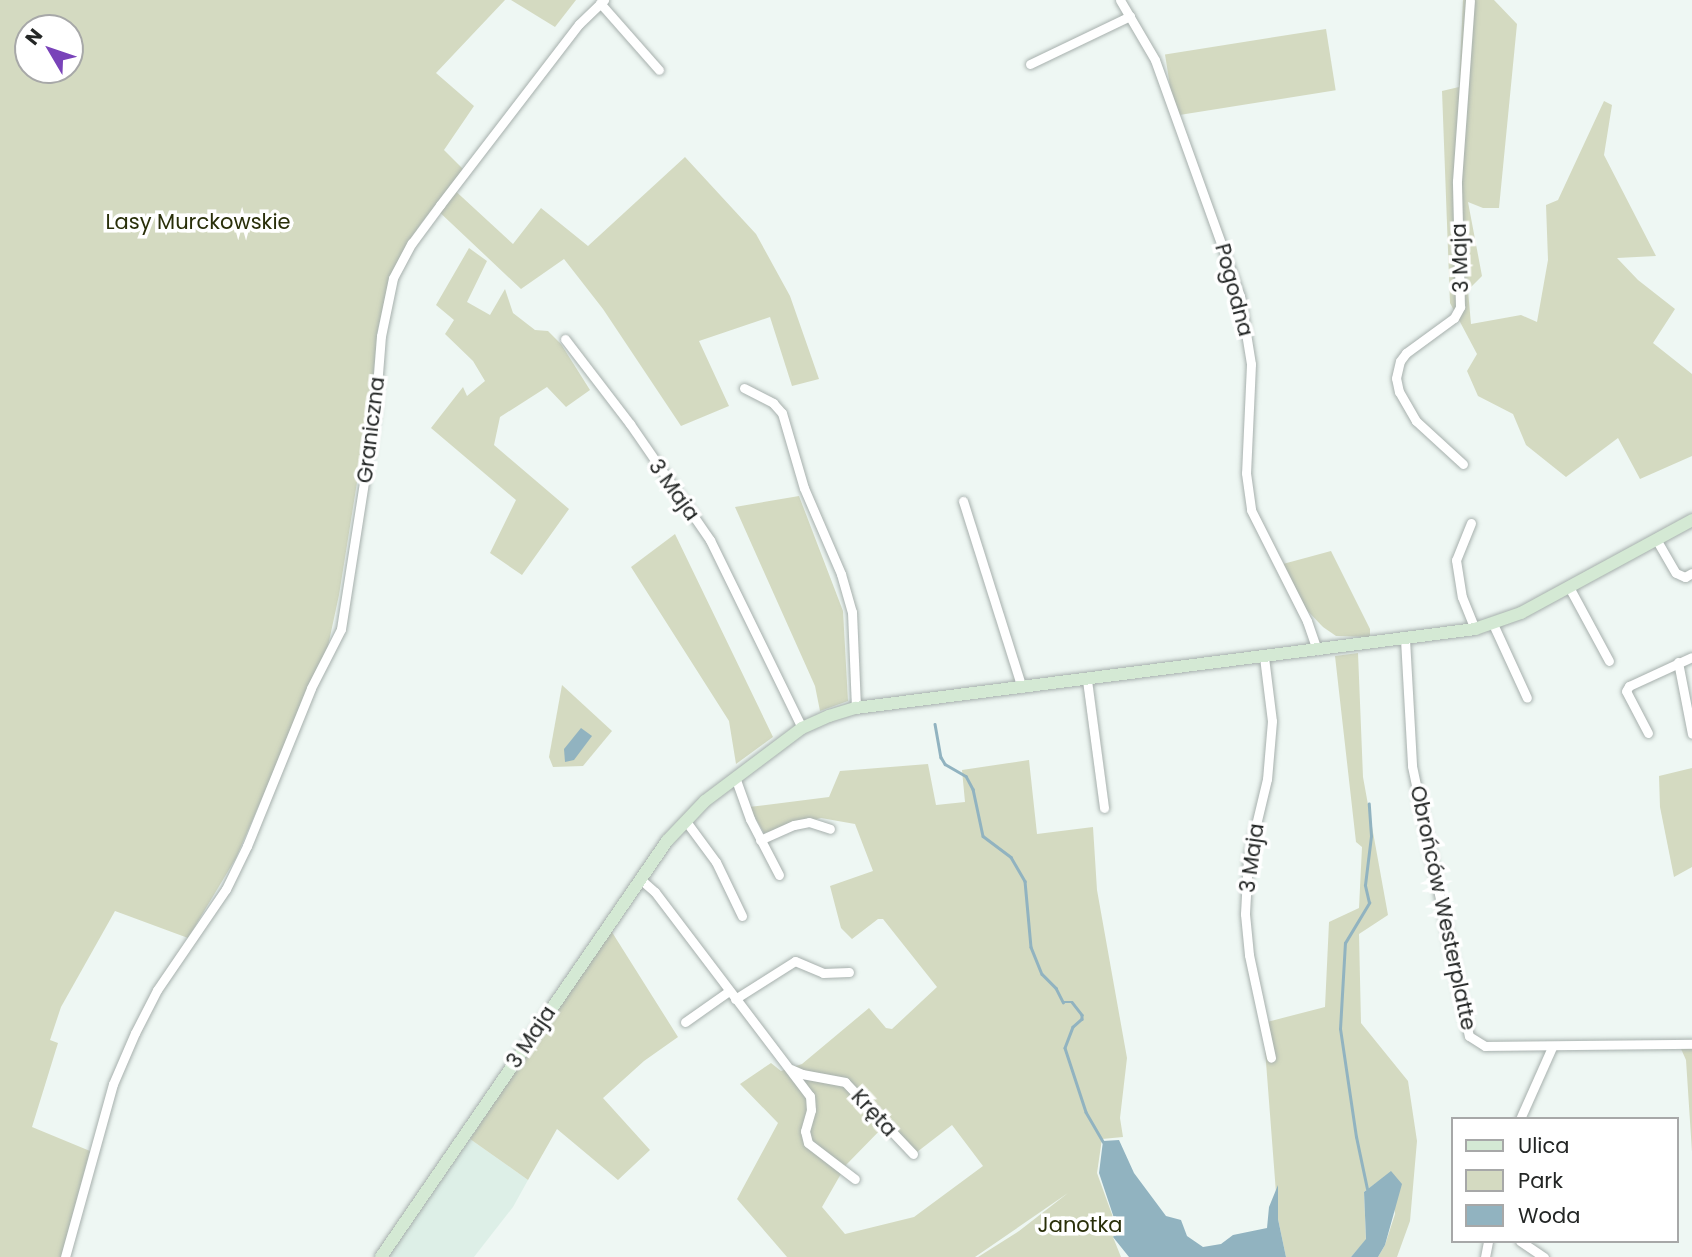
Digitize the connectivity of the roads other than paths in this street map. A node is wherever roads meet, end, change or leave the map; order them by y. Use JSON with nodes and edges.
{"nodes":[{"id":1,"x":1120,"y":0,"type":"edge"},
{"id":2,"x":1470,"y":0,"type":"edge"},
{"id":3,"x":602,"y":1,"type":"edge"},
{"id":4,"x":1130,"y":16,"type":"junction"},
{"id":5,"x":1030,"y":64,"type":"dead end"},
{"id":6,"x":659,"y":70,"type":"dead end"},
{"id":7,"x":565,"y":339,"type":"dead end"},
{"id":8,"x":744,"y":388,"type":"dead end"},
{"id":9,"x":1463,"y":464,"type":"dead end"},
{"id":10,"x":963,"y":501,"type":"dead end"},
{"id":11,"x":1692,"y":520,"type":"edge"},
{"id":12,"x":1471,"y":523,"type":"dead end"},
{"id":13,"x":1656,"y":539,"type":"junction"},
{"id":14,"x":1692,"y":573,"type":"edge"},
{"id":15,"x":1569,"y":587,"type":"junction"},
{"id":16,"x":1493,"y":624,"type":"junction"},
{"id":17,"x":1475,"y":629,"type":"junction"},
{"id":18,"x":1405,"y":639,"type":"junction"},
{"id":19,"x":1317,"y":650,"type":"junction"},
{"id":20,"x":1265,"y":657,"type":"junction"},
{"id":21,"x":1692,"y":657,"type":"edge"},
{"id":22,"x":1609,"y":661,"type":"dead end"},
{"id":23,"x":1678,"y":662,"type":"junction"},
{"id":24,"x":1087,"y":680,"type":"junction"},
{"id":25,"x":1022,"y":688,"type":"junction"},
{"id":26,"x":1527,"y":698,"type":"dead end"},
{"id":27,"x":856,"y":708,"type":"junction"},
{"id":28,"x":802,"y":728,"type":"junction"},
{"id":29,"x":1648,"y":733,"type":"dead end"},
{"id":30,"x":1692,"y":734,"type":"edge"},
{"id":31,"x":734,"y":777,"type":"junction"},
{"id":32,"x":1104,"y":808,"type":"dead end"},
{"id":33,"x":685,"y":820,"type":"junction"},
{"id":34,"x":830,"y":829,"type":"dead end"},
{"id":35,"x":760,"y":840,"type":"junction"},
{"id":36,"x":779,"y":875,"type":"dead end"},
{"id":37,"x":639,"y":878,"type":"junction"},
{"id":38,"x":742,"y":916,"type":"dead end"},
{"id":39,"x":849,"y":972,"type":"dead end"},
{"id":40,"x":729,"y":991,"type":"junction"},
{"id":41,"x":735,"y":999,"type":"junction"},
{"id":42,"x":685,"y":1022,"type":"dead end"},
{"id":43,"x":1692,"y":1044,"type":"edge"},
{"id":44,"x":1552,"y":1047,"type":"junction"},
{"id":45,"x":1271,"y":1058,"type":"dead end"},
{"id":46,"x":791,"y":1069,"type":"junction"},
{"id":47,"x":1521,"y":1117,"type":"edge"},
{"id":48,"x":913,"y":1154,"type":"dead end"},
{"id":49,"x":855,"y":1179,"type":"dead end"},
{"id":50,"x":1523,"y":1243,"type":"edge"},
{"id":51,"x":65,"y":1257,"type":"edge"},
{"id":52,"x":381,"y":1257,"type":"edge"},
{"id":53,"x":1544,"y":1257,"type":"edge"}],
"edges":[{"from":1,"to":4,"type":"street","name":"Pogodna"},
{"from":2,"to":9,"type":"street","name":"3 Maja"},
{"from":3,"to":6,"type":"street","name":"Graniczna"},
{"from":3,"to":51,"type":"street","name":"Graniczna"},
{"from":4,"to":5,"type":"street"},
{"from":4,"to":19,"type":"street","name":"Pogodna"},
{"from":7,"to":28,"type":"street","name":"3 Maja"},
{"from":8,"to":27,"type":"street"},
{"from":10,"to":25,"type":"street"},
{"from":11,"to":13,"type":"street","name":"3 Maja"},
{"from":12,"to":17,"type":"street"},
{"from":13,"to":14,"type":"street"},
{"from":13,"to":15,"type":"street","name":"3 Maja"},
{"from":15,"to":16,"type":"street","name":"3 Maja"},
{"from":15,"to":22,"type":"street"},
{"from":16,"to":17,"type":"street","name":"3 Maja"},
{"from":16,"to":26,"type":"street"},
{"from":17,"to":18,"type":"street","name":"3 Maja"},
{"from":18,"to":19,"type":"street","name":"3 Maja"},
{"from":18,"to":44,"type":"street","name":"Obrońców Westerplatte"},
{"from":19,"to":20,"type":"street","name":"3 Maja"},
{"from":20,"to":24,"type":"street","name":"3 Maja"},
{"from":20,"to":45,"type":"street","name":"3 Maja"},
{"from":21,"to":23,"type":"street"},
{"from":23,"to":29,"type":"street"},
{"from":23,"to":30,"type":"street"},
{"from":24,"to":25,"type":"street","name":"3 Maja"},
{"from":24,"to":32,"type":"street"},
{"from":25,"to":27,"type":"street","name":"3 Maja"},
{"from":27,"to":28,"type":"street","name":"3 Maja"},
{"from":28,"to":31,"type":"street","name":"3 Maja"},
{"from":31,"to":33,"type":"street","name":"3 Maja"},
{"from":31,"to":35,"type":"street"},
{"from":33,"to":37,"type":"street","name":"3 Maja"},
{"from":33,"to":38,"type":"street"},
{"from":34,"to":35,"type":"street"},
{"from":35,"to":36,"type":"street"},
{"from":37,"to":40,"type":"street"},
{"from":37,"to":52,"type":"street","name":"3 Maja"},
{"from":39,"to":41,"type":"street"},
{"from":40,"to":41,"type":"street"},
{"from":40,"to":42,"type":"street"},
{"from":41,"to":46,"type":"street"},
{"from":43,"to":44,"type":"street","name":"Obrońców Westerplatte"},
{"from":44,"to":47,"type":"street"},
{"from":46,"to":48,"type":"street","name":"Kręta"},
{"from":46,"to":49,"type":"street"},
{"from":50,"to":53,"type":"street"}]}
